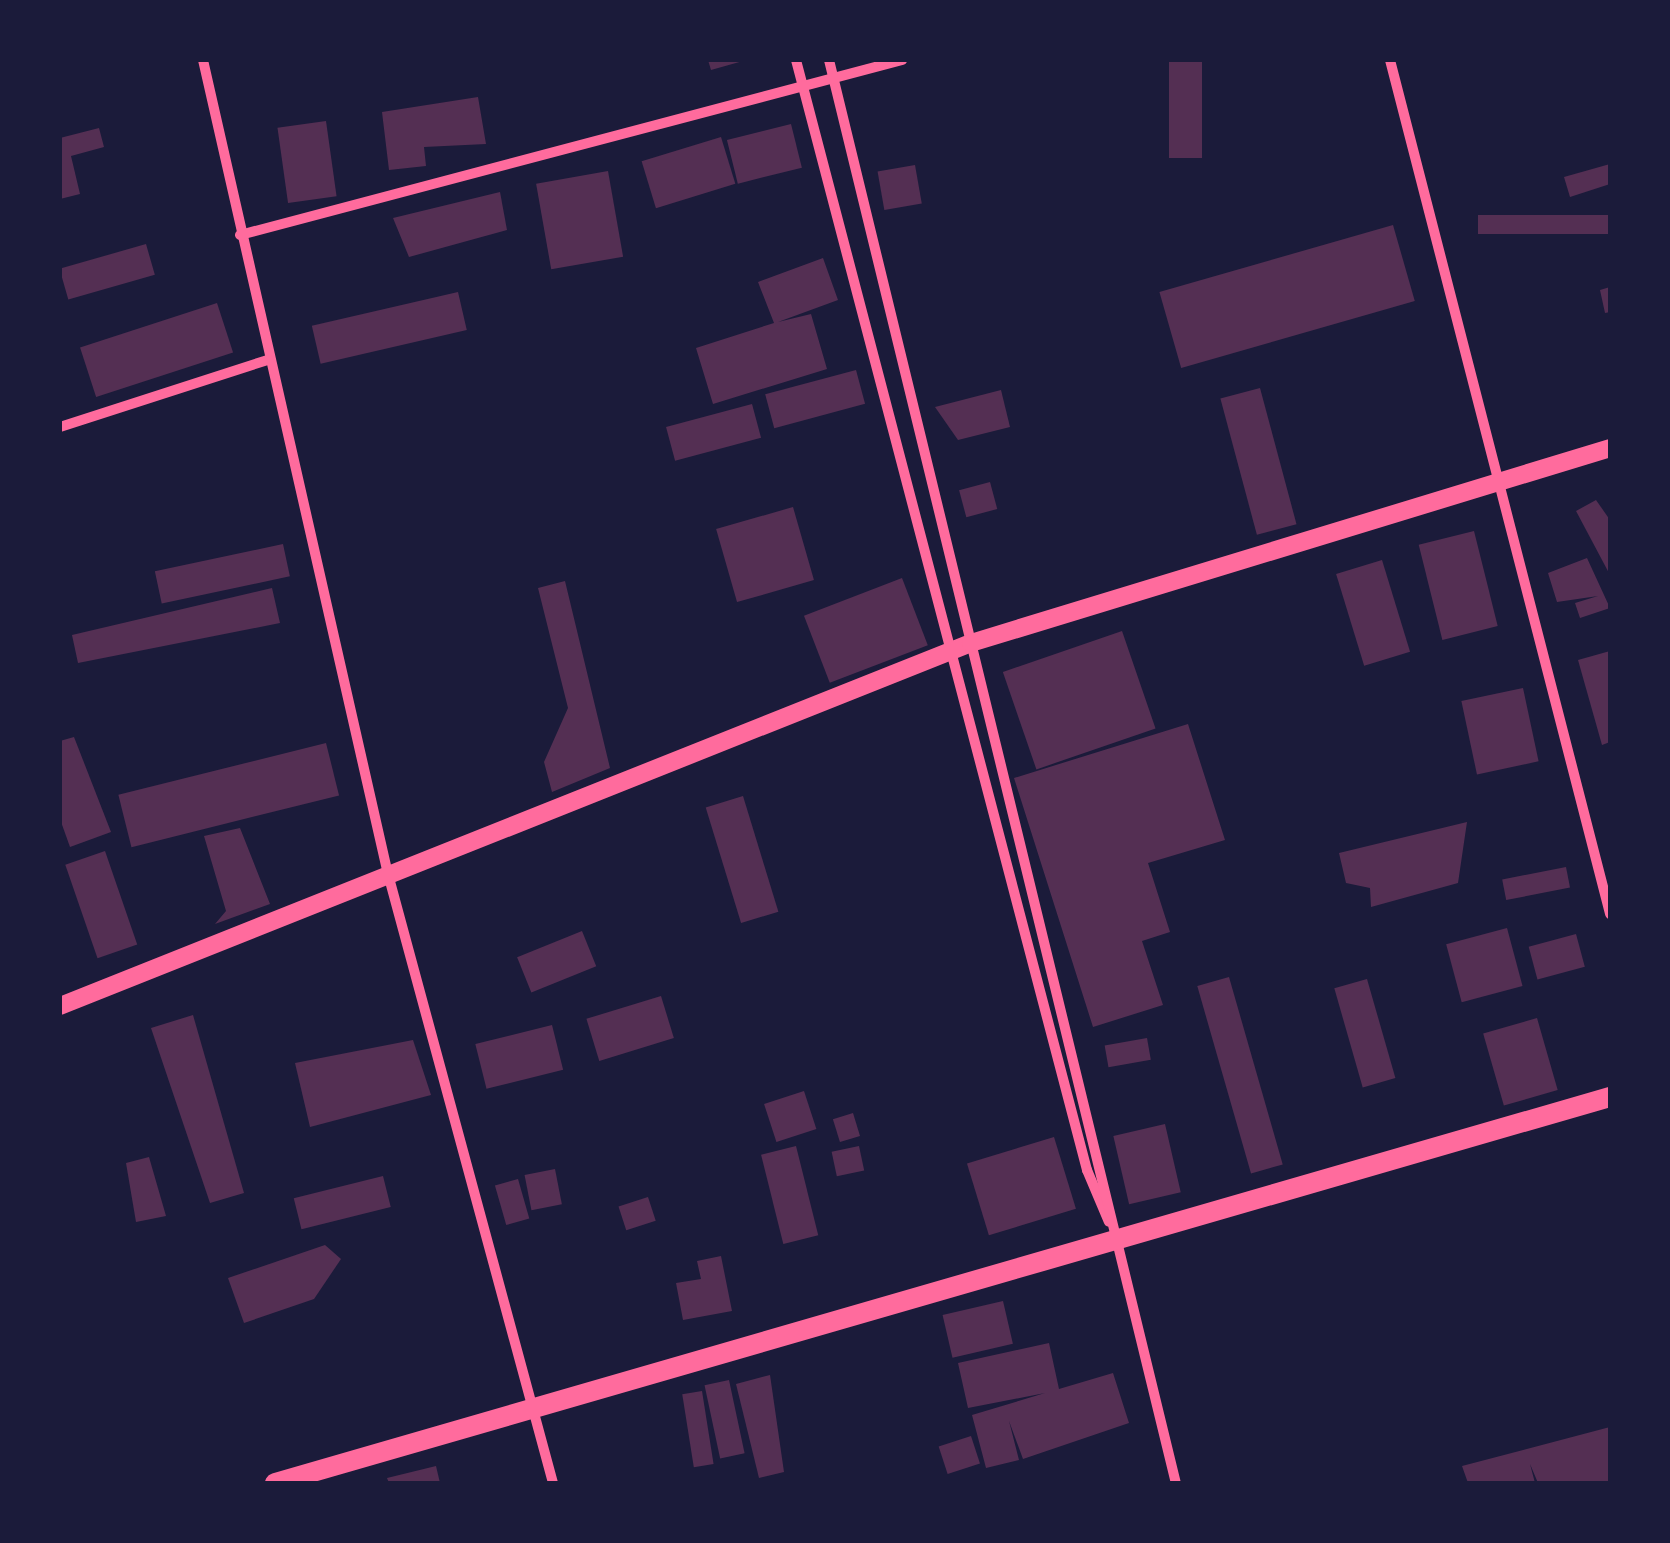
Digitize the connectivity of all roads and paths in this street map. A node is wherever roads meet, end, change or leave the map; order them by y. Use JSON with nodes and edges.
{"nodes":[{"id":1,"x":203,"y":60,"type":"edge"},
{"id":2,"x":796,"y":60,"type":"edge"},
{"id":3,"x":829,"y":60,"type":"edge"},
{"id":4,"x":902,"y":60,"type":"edge"},
{"id":5,"x":1390,"y":60,"type":"edge"},
{"id":6,"x":834,"y":81,"type":"junction"},
{"id":7,"x":803,"y":88,"type":"junction"},
{"id":8,"x":240,"y":235,"type":"junction"},
{"id":9,"x":898,"y":343,"type":"junction"},
{"id":10,"x":873,"y":350,"type":"junction"},
{"id":11,"x":268,"y":360,"type":"junction"},
{"id":12,"x":60,"y":427,"type":"edge"},
{"id":13,"x":1610,"y":448,"type":"edge"},
{"id":14,"x":1505,"y":482,"type":"junction"},
{"id":15,"x":963,"y":646,"type":"junction"},
{"id":16,"x":388,"y":874,"type":"junction"},
{"id":17,"x":1610,"y":914,"type":"edge"},
{"id":18,"x":60,"y":1006,"type":"edge"},
{"id":19,"x":1610,"y":1097,"type":"edge"},
{"id":20,"x":1115,"y":1237,"type":"junction"},
{"id":21,"x":536,"y":1405,"type":"junction"},
{"id":22,"x":275,"y":1483,"type":"edge"},
{"id":23,"x":553,"y":1483,"type":"edge"},
{"id":24,"x":1176,"y":1483,"type":"edge"}],
"edges":[{"from":1,"to":8,"type":"street"},
{"from":2,"to":7,"type":"street"},
{"from":3,"to":6,"type":"street"},
{"from":4,"to":6,"type":"street"},
{"from":5,"to":14,"type":"street"},
{"from":6,"to":7,"type":"street"},
{"from":6,"to":9,"type":"street"},
{"from":7,"to":8,"type":"street"},
{"from":7,"to":10,"type":"street"},
{"from":8,"to":11,"type":"street"},
{"from":9,"to":10,"type":"street"},
{"from":9,"to":15,"type":"street"},
{"from":10,"to":15,"type":"street"},
{"from":11,"to":12,"type":"street"},
{"from":11,"to":16,"type":"street"},
{"from":13,"to":14,"type":"street"},
{"from":14,"to":15,"type":"street"},
{"from":14,"to":17,"type":"street"},
{"from":15,"to":16,"type":"street"},
{"from":15,"to":20,"type":"street"},
{"from":15,"to":20,"type":"street"},
{"from":16,"to":18,"type":"street"},
{"from":16,"to":21,"type":"street"},
{"from":19,"to":20,"type":"main road"},
{"from":20,"to":21,"type":"main road"},
{"from":20,"to":24,"type":"street"},
{"from":21,"to":22,"type":"main road"},
{"from":21,"to":23,"type":"street"}]}
